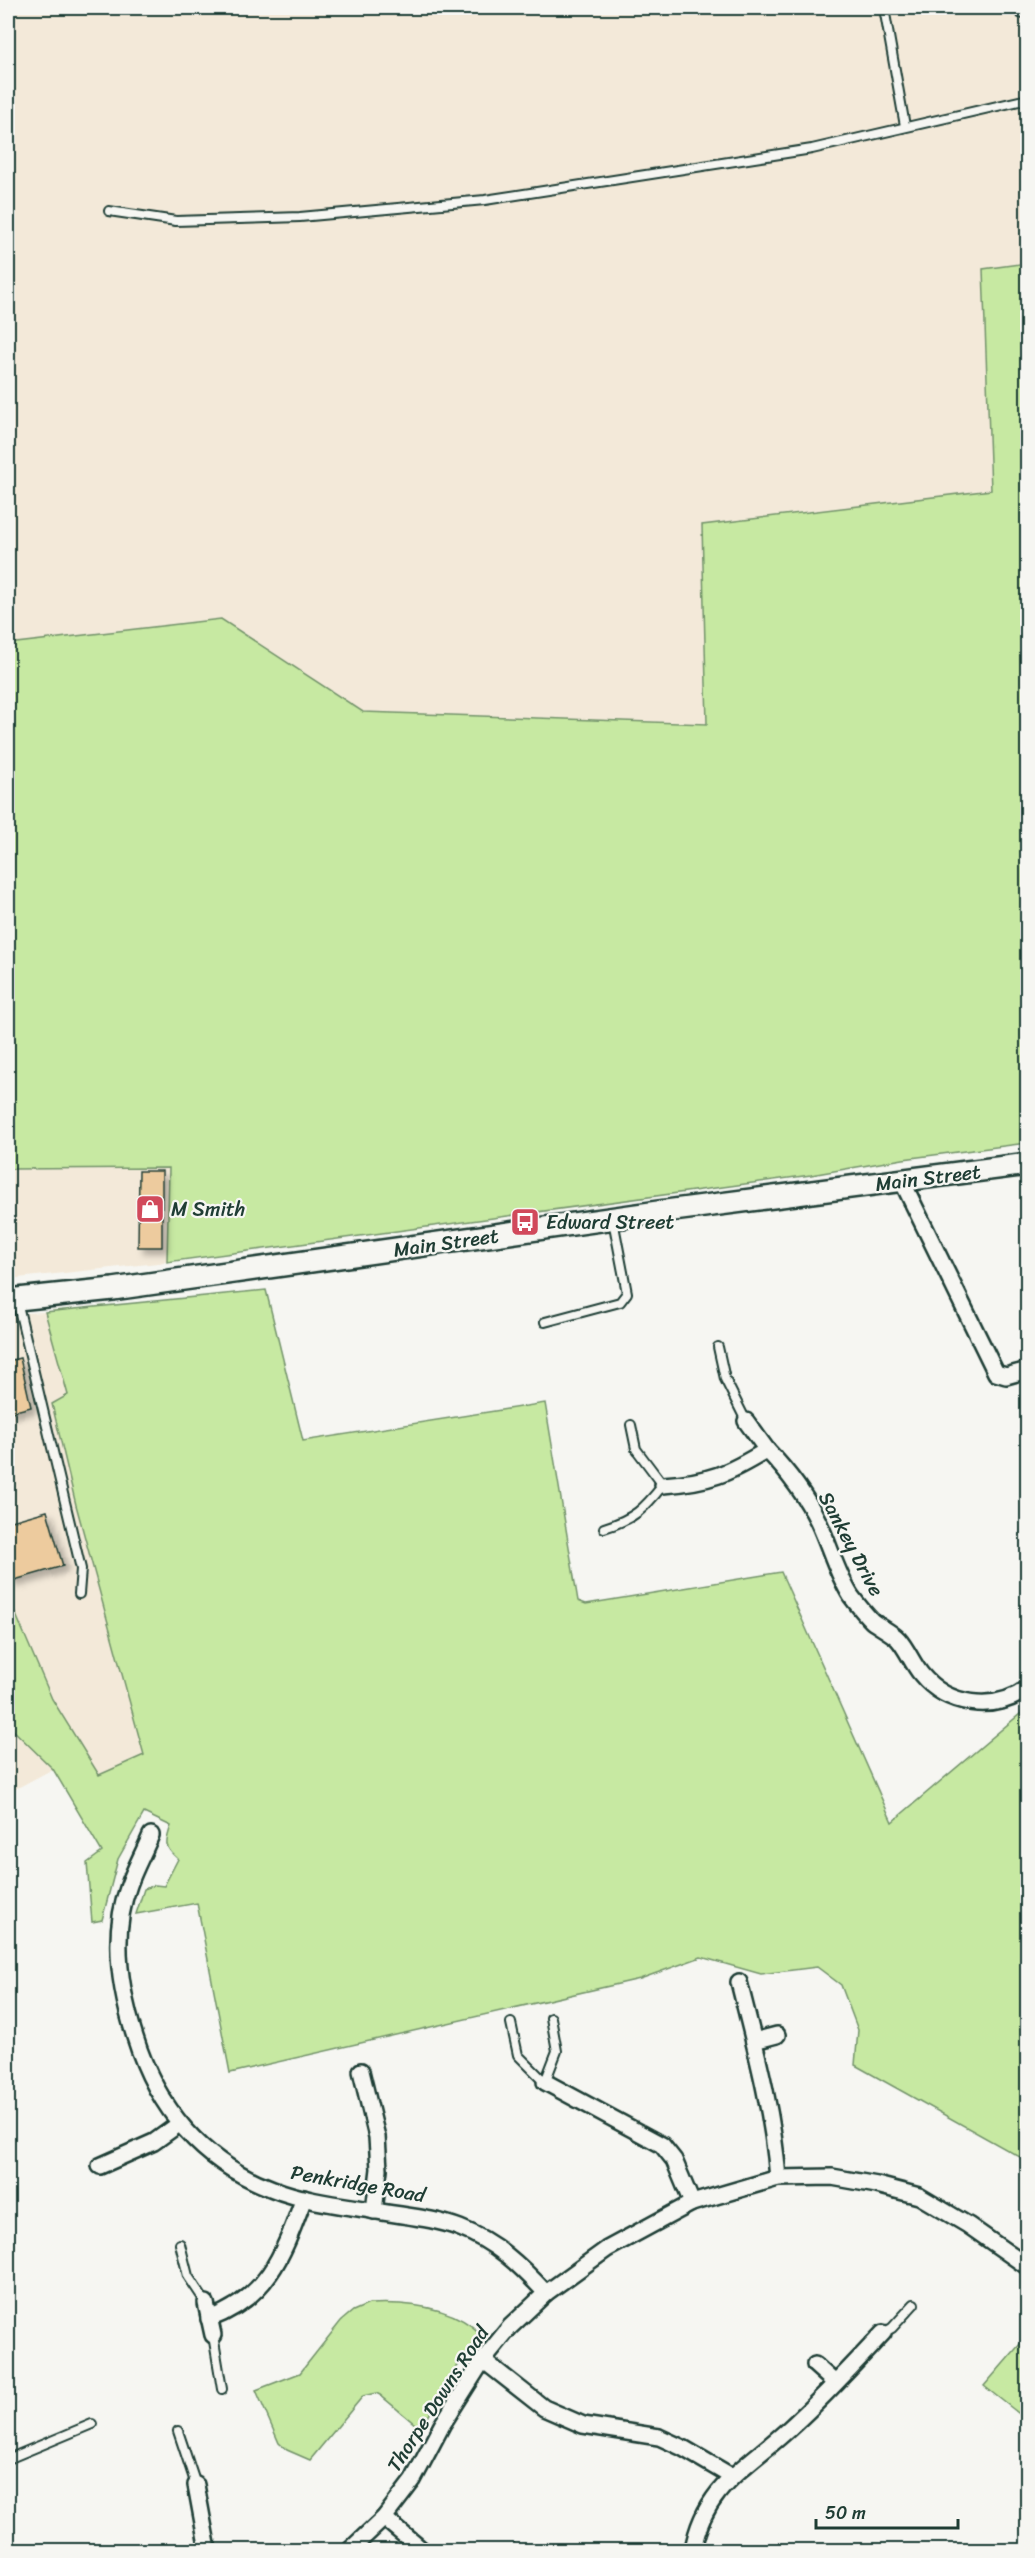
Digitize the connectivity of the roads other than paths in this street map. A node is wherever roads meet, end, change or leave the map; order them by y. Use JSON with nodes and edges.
{"nodes":[{"id":1,"x":884,"y":8,"type":"edge"},
{"id":2,"x":1028,"y":99,"type":"edge"},
{"id":3,"x":904,"y":126,"type":"junction"},
{"id":4,"x":109,"y":211,"type":"dead end"},
{"id":5,"x":1028,"y":1164,"type":"edge"},
{"id":6,"x":902,"y":1181,"type":"junction"},
{"id":7,"x":613,"y":1220,"type":"junction"},
{"id":8,"x":12,"y":1300,"type":"edge"},
{"id":9,"x":546,"y":1322,"type":"dead end"},
{"id":10,"x":718,"y":1347,"type":"dead end"},
{"id":11,"x":1028,"y":1370,"type":"edge"},
{"id":12,"x":746,"y":1421,"type":"joint"},
{"id":13,"x":631,"y":1425,"type":"dead end"},
{"id":14,"x":767,"y":1450,"type":"junction"},
{"id":15,"x":663,"y":1485,"type":"junction"},
{"id":16,"x":604,"y":1527,"type":"dead end"},
{"id":17,"x":80,"y":1594,"type":"dead end"},
{"id":18,"x":1028,"y":1688,"type":"edge"},
{"id":19,"x":151,"y":1835,"type":"dead end"},
{"id":20,"x":739,"y":1982,"type":"dead end"},
{"id":21,"x":551,"y":2018,"type":"dead end"},
{"id":22,"x":511,"y":2023,"type":"dead end"},
{"id":23,"x":777,"y":2035,"type":"dead end"},
{"id":24,"x":754,"y":2041,"type":"junction"},
{"id":25,"x":361,"y":2071,"type":"dead end"},
{"id":26,"x":545,"y":2082,"type":"junction"},
{"id":27,"x":179,"y":2124,"type":"junction"},
{"id":28,"x":100,"y":2166,"type":"dead end"},
{"id":29,"x":778,"y":2178,"type":"junction"},
{"id":30,"x":304,"y":2198,"type":"junction"},
{"id":31,"x":692,"y":2203,"type":"junction"},
{"id":32,"x":374,"y":2211,"type":"junction"},
{"id":33,"x":180,"y":2244,"type":"dead end"},
{"id":34,"x":1027,"y":2265,"type":"edge"},
{"id":35,"x":546,"y":2293,"type":"junction"},
{"id":36,"x":206,"y":2303,"type":"joint"},
{"id":37,"x":914,"y":2304,"type":"dead end"},
{"id":38,"x":209,"y":2319,"type":"junction"},
{"id":39,"x":883,"y":2333,"type":"joint"},
{"id":40,"x":213,"y":2335,"type":"joint"},
{"id":41,"x":483,"y":2360,"type":"junction"},
{"id":42,"x":815,"y":2365,"type":"dead end"},
{"id":43,"x":835,"y":2383,"type":"junction"},
{"id":44,"x":222,"y":2389,"type":"dead end"},
{"id":45,"x":92,"y":2424,"type":"dead end"},
{"id":46,"x":178,"y":2431,"type":"dead end"},
{"id":47,"x":8,"y":2459,"type":"edge"},
{"id":48,"x":731,"y":2476,"type":"junction"},
{"id":49,"x":196,"y":2485,"type":"joint"},
{"id":50,"x":384,"y":2518,"type":"junction"},
{"id":51,"x":208,"y":2550,"type":"edge"},
{"id":52,"x":350,"y":2550,"type":"edge"},
{"id":53,"x":422,"y":2550,"type":"edge"},
{"id":54,"x":693,"y":2550,"type":"edge"}],
"edges":[{"from":1,"to":3,"type":"lane"},
{"from":2,"to":3,"type":"lane"},
{"from":3,"to":4,"type":"lane"},
{"from":5,"to":6,"type":"street","name":"Main Street"},
{"from":6,"to":7,"type":"street","name":"Main Street"},
{"from":6,"to":11,"type":"street"},
{"from":7,"to":8,"type":"street","name":"Main Street"},
{"from":7,"to":9,"type":"lane"},
{"from":8,"to":17,"type":"lane"},
{"from":10,"to":12,"type":"lane"},
{"from":12,"to":14,"type":"street","name":"Sankey Drive"},
{"from":13,"to":15,"type":"lane"},
{"from":14,"to":15,"type":"street"},
{"from":14,"to":18,"type":"street","name":"Sankey Drive"},
{"from":15,"to":16,"type":"lane"},
{"from":19,"to":27,"type":"street","name":"Penkridge Road"},
{"from":20,"to":24,"type":"street"},
{"from":21,"to":26,"type":"lane"},
{"from":22,"to":26,"type":"lane"},
{"from":23,"to":24,"type":"street"},
{"from":24,"to":29,"type":"street"},
{"from":25,"to":32,"type":"street"},
{"from":26,"to":31,"type":"street"},
{"from":27,"to":28,"type":"street"},
{"from":27,"to":30,"type":"street","name":"Penkridge Road"},
{"from":29,"to":31,"type":"street","name":"Thorpe Downs Road"},
{"from":29,"to":34,"type":"street","name":"Thorpe Downs Road"},
{"from":30,"to":32,"type":"street","name":"Penkridge Road"},
{"from":30,"to":38,"type":"street"},
{"from":31,"to":35,"type":"street","name":"Thorpe Downs Road"},
{"from":32,"to":35,"type":"street","name":"Penkridge Road"},
{"from":33,"to":36,"type":"lane"},
{"from":35,"to":41,"type":"street","name":"Thorpe Downs Road"},
{"from":36,"to":38,"type":"street"},
{"from":37,"to":39,"type":"lane"},
{"from":38,"to":40,"type":"street"},
{"from":39,"to":43,"type":"street"},
{"from":40,"to":44,"type":"lane"},
{"from":41,"to":48,"type":"street"},
{"from":41,"to":50,"type":"street","name":"Thorpe Downs Road"},
{"from":42,"to":43,"type":"street"},
{"from":43,"to":48,"type":"street"},
{"from":45,"to":47,"type":"lane"},
{"from":46,"to":49,"type":"lane"},
{"from":48,"to":54,"type":"street"},
{"from":49,"to":51,"type":"street"},
{"from":50,"to":52,"type":"street","name":"Thorpe Downs Road"},
{"from":50,"to":53,"type":"street"}]}
